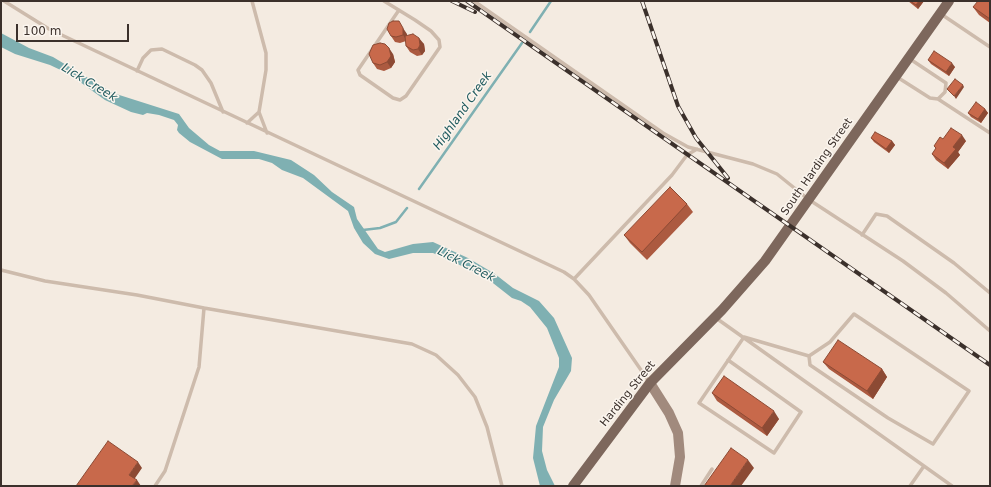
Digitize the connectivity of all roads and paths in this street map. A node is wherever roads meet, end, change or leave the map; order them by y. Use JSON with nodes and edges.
{"nodes":[{"id":1,"x":4,"y":1,"type":"edge"},
{"id":2,"x":252,"y":1,"type":"edge"},
{"id":3,"x":384,"y":1,"type":"edge"},
{"id":4,"x":474,"y":1,"type":"edge"},
{"id":5,"x":949,"y":1,"type":"edge"},
{"id":6,"x":399,"y":10,"type":"junction"},
{"id":7,"x":940,"y":13,"type":"junction"},
{"id":8,"x":990,"y":47,"type":"edge"},
{"id":9,"x":909,"y":58,"type":"junction"},
{"id":10,"x":137,"y":71,"type":"junction"},
{"id":11,"x":896,"y":76,"type":"junction"},
{"id":12,"x":938,"y":99,"type":"junction"},
{"id":13,"x":223,"y":112,"type":"junction"},
{"id":14,"x":259,"y":112,"type":"junction"},
{"id":15,"x":247,"y":124,"type":"junction"},
{"id":16,"x":267,"y":133,"type":"junction"},
{"id":17,"x":990,"y":133,"type":"edge"},
{"id":18,"x":697,"y":149,"type":"junction"},
{"id":19,"x":808,"y":199,"type":"junction"},
{"id":20,"x":862,"y":235,"type":"junction"},
{"id":21,"x":1,"y":270,"type":"edge"},
{"id":22,"x":574,"y":279,"type":"junction"},
{"id":23,"x":990,"y":293,"type":"edge"},
{"id":24,"x":204,"y":308,"type":"junction"},
{"id":25,"x":715,"y":317,"type":"junction"},
{"id":26,"x":990,"y":331,"type":"edge"},
{"id":27,"x":744,"y":337,"type":"junction"},
{"id":28,"x":694,"y":338,"type":"joint"},
{"id":29,"x":809,"y":356,"type":"junction"},
{"id":30,"x":728,"y":360,"type":"junction"},
{"id":31,"x":650,"y":383,"type":"junction"},
{"id":32,"x":924,"y":466,"type":"junction"},
{"id":33,"x":712,"y":469,"type":"dead end"},
{"id":34,"x":155,"y":486,"type":"edge"},
{"id":35,"x":502,"y":486,"type":"edge"},
{"id":36,"x":573,"y":486,"type":"edge"},
{"id":37,"x":676,"y":486,"type":"edge"},
{"id":38,"x":701,"y":486,"type":"edge"},
{"id":39,"x":910,"y":486,"type":"edge"},
{"id":40,"x":952,"y":486,"type":"edge"}],
"edges":[{"from":1,"to":10,"type":"lane"},
{"from":2,"to":14,"type":"lane"},
{"from":3,"to":6,"type":"lane"},
{"from":4,"to":18,"type":"lane"},
{"from":5,"to":7,"type":"main road","name":"South Harding Street"},
{"from":6,"to":6,"type":"lane"},
{"from":7,"to":8,"type":"lane"},
{"from":7,"to":9,"type":"main road","name":"South Harding Street"},
{"from":9,"to":11,"type":"main road","name":"South Harding Street"},
{"from":9,"to":12,"type":"lane"},
{"from":10,"to":13,"type":"lane"},
{"from":10,"to":13,"type":"lane"},
{"from":11,"to":12,"type":"lane"},
{"from":11,"to":19,"type":"main road","name":"South Harding Street"},
{"from":12,"to":17,"type":"lane"},
{"from":13,"to":15,"type":"lane"},
{"from":14,"to":15,"type":"lane"},
{"from":14,"to":16,"type":"lane"},
{"from":15,"to":16,"type":"lane"},
{"from":16,"to":22,"type":"lane"},
{"from":18,"to":19,"type":"lane"},
{"from":18,"to":22,"type":"lane"},
{"from":19,"to":20,"type":"lane"},
{"from":19,"to":25,"type":"main road","name":"South Harding Street"},
{"from":20,"to":23,"type":"lane"},
{"from":20,"to":26,"type":"lane"},
{"from":21,"to":24,"type":"lane"},
{"from":22,"to":31,"type":"lane"},
{"from":24,"to":34,"type":"lane"},
{"from":24,"to":35,"type":"lane"},
{"from":25,"to":27,"type":"lane"},
{"from":25,"to":28,"type":"main road","name":"South Harding Street"},
{"from":27,"to":29,"type":"lane"},
{"from":27,"to":30,"type":"lane"},
{"from":27,"to":32,"type":"lane"},
{"from":28,"to":31,"type":"main road","name":"Harding Street"},
{"from":29,"to":29,"type":"lane"},
{"from":30,"to":30,"type":"lane"},
{"from":31,"to":36,"type":"main road","name":"Harding Street"},
{"from":31,"to":37,"type":"main road"},
{"from":32,"to":39,"type":"lane"},
{"from":32,"to":40,"type":"lane"},
{"from":33,"to":38,"type":"lane"}]}
